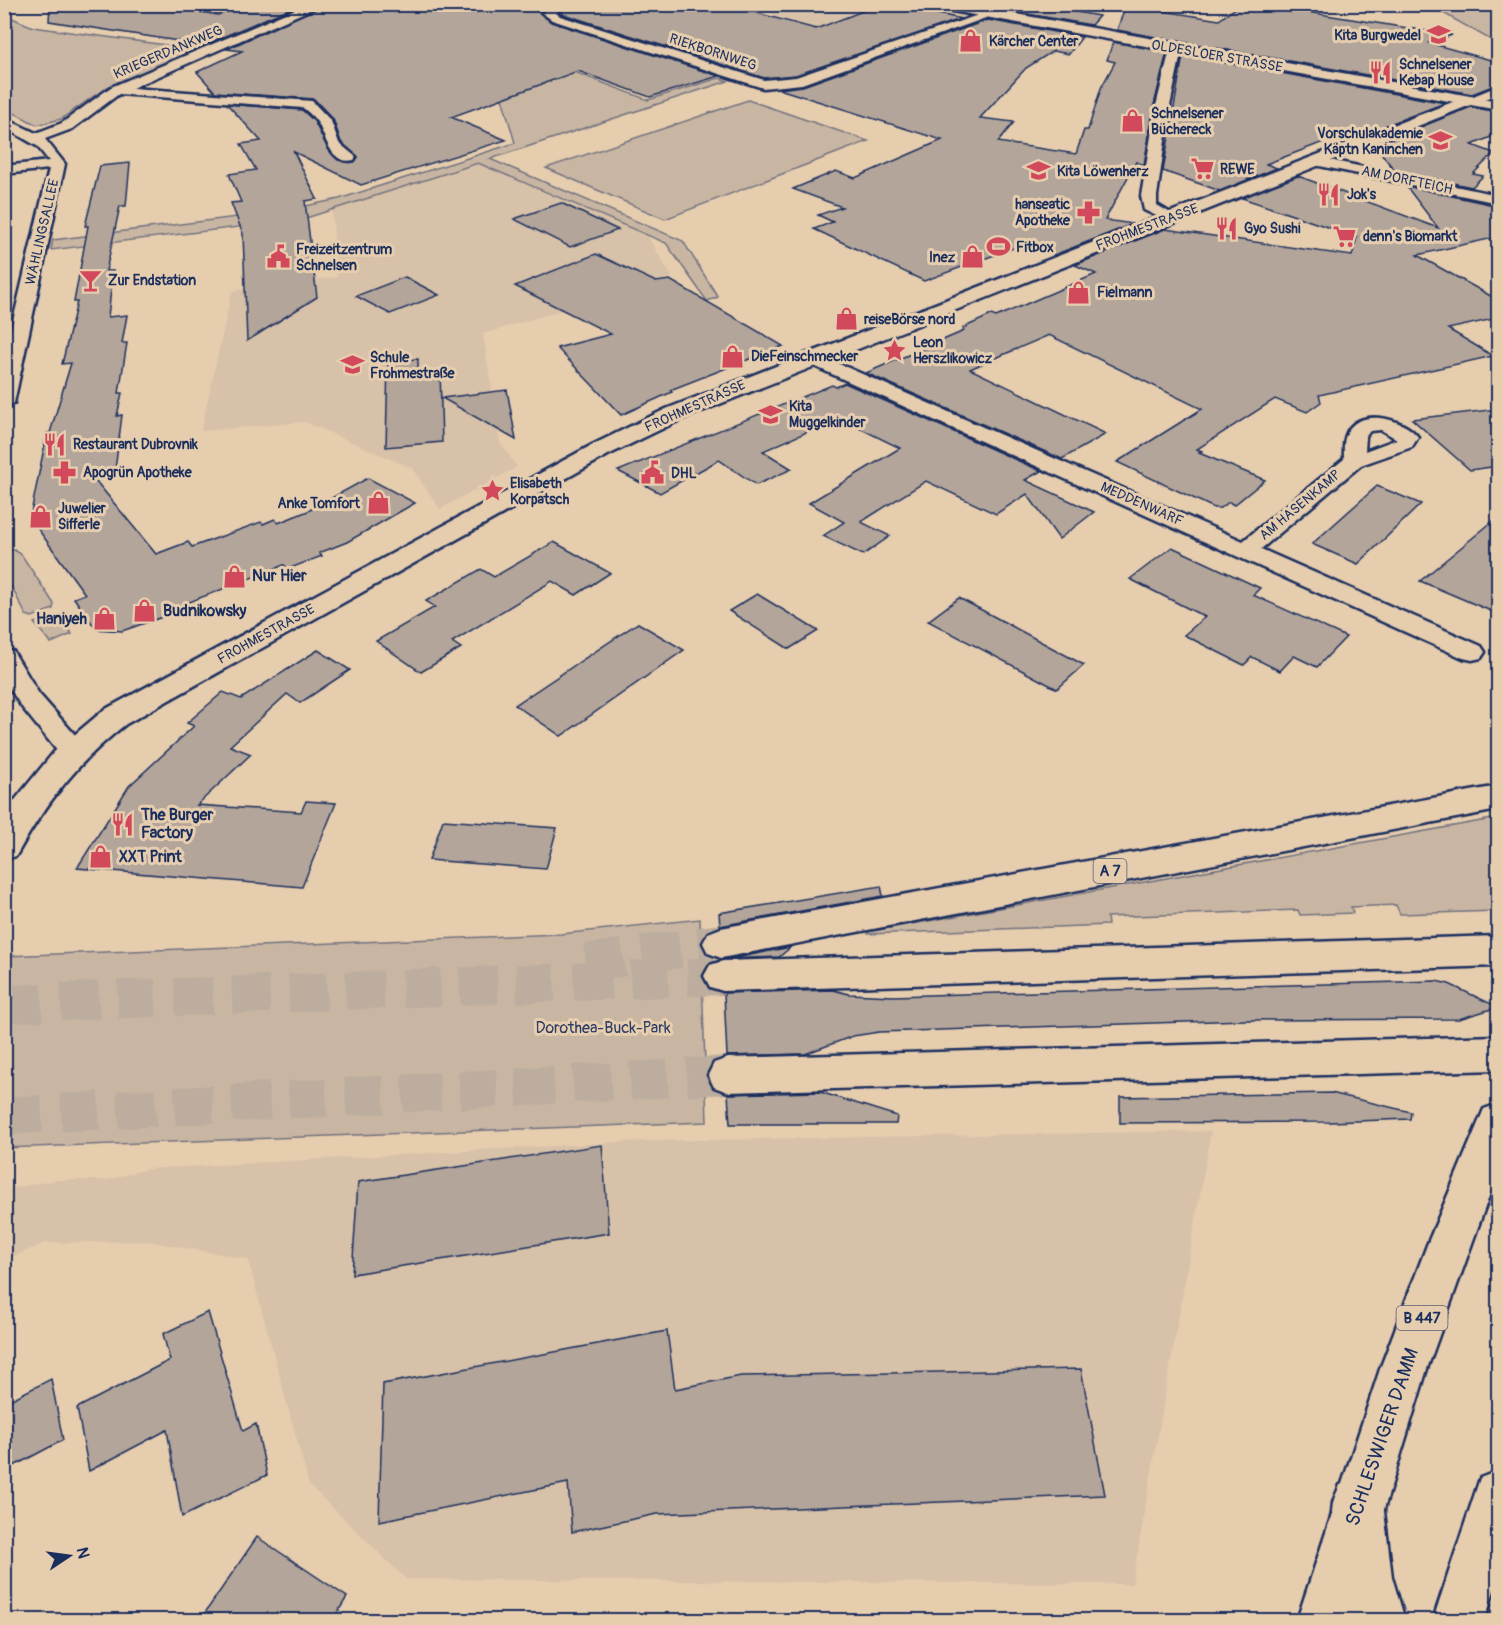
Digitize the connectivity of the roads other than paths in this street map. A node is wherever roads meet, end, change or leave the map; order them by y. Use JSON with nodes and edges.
{"nodes":[{"id":1,"x":318,"y":4,"type":"edge"},
{"id":2,"x":562,"y":4,"type":"edge"},
{"id":3,"x":936,"y":4,"type":"edge"},
{"id":4,"x":988,"y":15,"type":"junction"},
{"id":5,"x":1176,"y":49,"type":"junction"},
{"id":6,"x":116,"y":90,"type":"junction"},
{"id":7,"x":1498,"y":90,"type":"edge"},
{"id":8,"x":1468,"y":101,"type":"junction"},
{"id":9,"x":1498,"y":106,"type":"edge"},
{"id":10,"x":4,"y":122,"type":"edge"},
{"id":11,"x":36,"y":138,"type":"junction"},
{"id":12,"x":349,"y":157,"type":"dead end"},
{"id":13,"x":1315,"y":161,"type":"junction"},
{"id":14,"x":58,"y":164,"type":"junction"},
{"id":15,"x":4,"y":171,"type":"edge"},
{"id":16,"x":1498,"y":199,"type":"edge"},
{"id":17,"x":1171,"y":218,"type":"junction"},
{"id":18,"x":812,"y":358,"type":"junction"},
{"id":19,"x":5,"y":398,"type":"edge"},
{"id":20,"x":1354,"y":461,"type":"dead end"},
{"id":21,"x":1246,"y":550,"type":"junction"},
{"id":22,"x":1472,"y":652,"type":"dead end"},
{"id":23,"x":4,"y":657,"type":"edge"},
{"id":24,"x":73,"y":751,"type":"junction"},
{"id":25,"x":1498,"y":798,"type":"edge"},
{"id":26,"x":4,"y":847,"type":"edge"},
{"id":27,"x":1498,"y":951,"type":"edge"},
{"id":28,"x":1498,"y":1053,"type":"edge"},
{"id":29,"x":728,"y":1075,"type":"tunnel mouth"},
{"id":30,"x":1496,"y":1129,"type":"edge"},
{"id":31,"x":1498,"y":1496,"type":"edge"},
{"id":32,"x":1358,"y":1503,"type":"junction"},
{"id":33,"x":1323,"y":1620,"type":"edge"},
{"id":34,"x":1379,"y":1620,"type":"edge"},
{"id":35,"x":1459,"y":1620,"type":"edge"}],
"edges":[{"from":1,"to":6,"type":"street","name":"KRIEGERDANKWEG"},
{"from":2,"to":4,"type":"street","name":"RIEKBORNWEG"},
{"from":3,"to":4,"type":"main road","name":"OLDESLOER STRASSE"},
{"from":4,"to":5,"type":"main road","name":"OLDESLOER STRASSE"},
{"from":5,"to":8,"type":"main road","name":"OLDESLOER STRASSE"},
{"from":5,"to":17,"type":"street"},
{"from":6,"to":11,"type":"street","name":"KRIEGERDANKWEG"},
{"from":6,"to":12,"type":"street"},
{"from":7,"to":8,"type":"street"},
{"from":8,"to":9,"type":"main road","name":"OLDESLOER STRASSE"},
{"from":8,"to":13,"type":"main road","name":"FROHMESTRASSE"},
{"from":10,"to":11,"type":"street","name":"WÄHLINGSALLEE"},
{"from":11,"to":14,"type":"street","name":"WÄHLINGSALLEE"},
{"from":13,"to":16,"type":"street","name":"AM DORFTEICH"},
{"from":13,"to":17,"type":"main road","name":"FROHMESTRASSE"},
{"from":14,"to":15,"type":"street"},
{"from":14,"to":19,"type":"street","name":"WÄHLINGSALLEE"},
{"from":17,"to":18,"type":"main road","name":"FROHMESTRASSE"},
{"from":18,"to":21,"type":"street","name":"MEDDENWARF"},
{"from":18,"to":24,"type":"main road","name":"FROHMESTRASSE"},
{"from":20,"to":21,"type":"street","name":"AM HASENKAMP"},
{"from":21,"to":22,"type":"street","name":"MEDDENWARF"},
{"from":23,"to":24,"type":"street"},
{"from":24,"to":26,"type":"main road","name":"FROHMESTRASSE"},
{"from":25,"to":27,"type":"main road","number":"A 7"},
{"from":28,"to":29,"type":"main road"},
{"from":30,"to":32,"type":"main road","name":"SCHLESWIGER DAMM","number":"B 447"},
{"from":31,"to":35,"type":"main road"},
{"from":32,"to":33,"type":"main road","name":"SCHLESWIGER DAMM","number":"B 447"},
{"from":32,"to":34,"type":"main road"}]}
